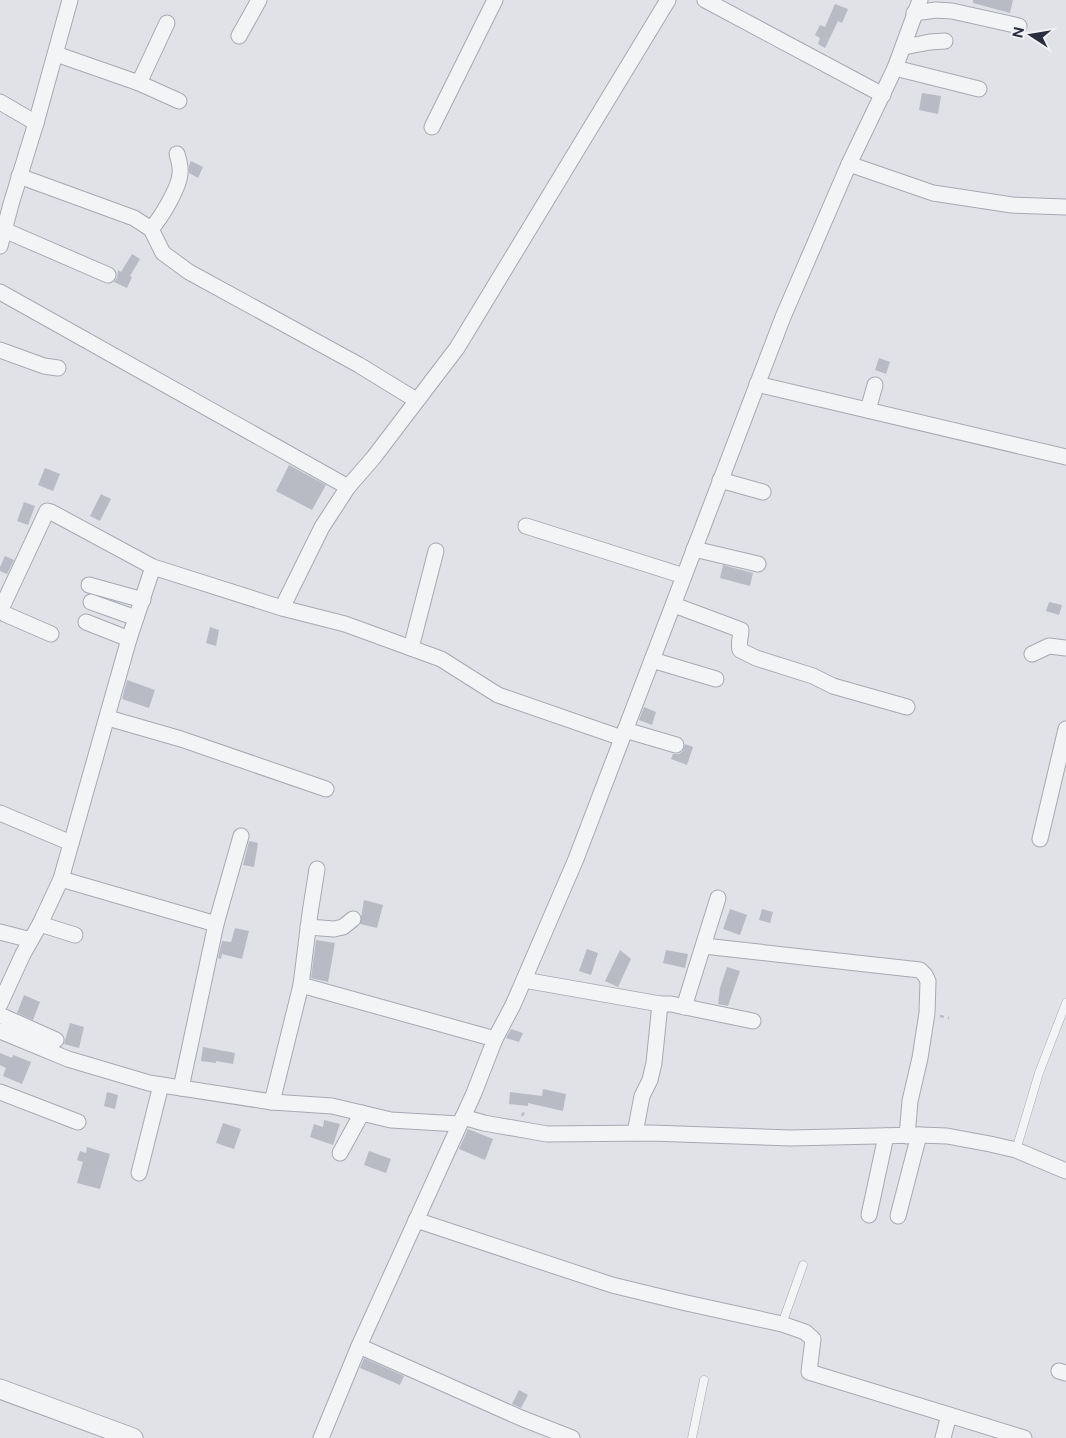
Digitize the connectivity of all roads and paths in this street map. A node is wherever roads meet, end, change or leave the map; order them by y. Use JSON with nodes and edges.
{"nodes":[{"id":1,"x":70,"y":0,"type":"edge"},
{"id":2,"x":259,"y":0,"type":"edge"},
{"id":3,"x":495,"y":0,"type":"edge"},
{"id":4,"x":668,"y":0,"type":"edge"},
{"id":5,"x":705,"y":0,"type":"edge"},
{"id":6,"x":917,"y":7,"type":"edge"},
{"id":7,"x":167,"y":22,"type":"dead end"},
{"id":8,"x":1018,"y":26,"type":"dead end"},
{"id":9,"x":239,"y":36,"type":"dead end"},
{"id":10,"x":945,"y":41,"type":"dead end"},
{"id":11,"x":904,"y":47,"type":"junction"},
{"id":12,"x":56,"y":54,"type":"junction"},
{"id":13,"x":895,"y":68,"type":"junction"},
{"id":14,"x":138,"y":84,"type":"junction"},
{"id":15,"x":979,"y":89,"type":"dead end"},
{"id":16,"x":883,"y":95,"type":"junction"},
{"id":17,"x":179,"y":101,"type":"dead end"},
{"id":18,"x":0,"y":102,"type":"edge"},
{"id":19,"x":36,"y":123,"type":"junction"},
{"id":20,"x":432,"y":127,"type":"dead end"},
{"id":21,"x":177,"y":154,"type":"dead end"},
{"id":22,"x":849,"y":164,"type":"junction"},
{"id":23,"x":19,"y":176,"type":"junction"},
{"id":24,"x":5,"y":200,"type":"edge"},
{"id":25,"x":1066,"y":207,"type":"edge"},
{"id":26,"x":151,"y":229,"type":"junction"},
{"id":27,"x":4,"y":230,"type":"junction"},
{"id":28,"x":0,"y":246,"type":"edge"},
{"id":29,"x":108,"y":275,"type":"dead end"},
{"id":30,"x":0,"y":292,"type":"edge"},
{"id":31,"x":0,"y":350,"type":"edge"},
{"id":32,"x":58,"y":368,"type":"dead end"},
{"id":33,"x":757,"y":384,"type":"junction"},
{"id":34,"x":876,"y":385,"type":"dead end"},
{"id":35,"x":416,"y":400,"type":"junction"},
{"id":36,"x":868,"y":410,"type":"junction"},
{"id":37,"x":1066,"y":456,"type":"edge"},
{"id":38,"x":720,"y":480,"type":"junction"},
{"id":39,"x":348,"y":487,"type":"junction"},
{"id":40,"x":763,"y":492,"type":"dead end"},
{"id":41,"x":526,"y":526,"type":"dead end"},
{"id":42,"x":694,"y":549,"type":"junction"},
{"id":43,"x":436,"y":551,"type":"dead end"},
{"id":44,"x":758,"y":564,"type":"dead end"},
{"id":45,"x":153,"y":567,"type":"junction"},
{"id":46,"x":684,"y":576,"type":"junction"},
{"id":47,"x":89,"y":585,"type":"dead end"},
{"id":48,"x":143,"y":600,"type":"junction"},
{"id":49,"x":90,"y":602,"type":"dead end"},
{"id":50,"x":674,"y":605,"type":"junction"},
{"id":51,"x":282,"y":608,"type":"junction"},
{"id":52,"x":136,"y":618,"type":"junction"},
{"id":53,"x":86,"y":622,"type":"dead end"},
{"id":54,"x":51,"y":634,"type":"dead end"},
{"id":55,"x":129,"y":639,"type":"junction"},
{"id":56,"x":411,"y":648,"type":"junction"},
{"id":57,"x":1066,"y":648,"type":"edge"},
{"id":58,"x":1032,"y":654,"type":"dead end"},
{"id":59,"x":652,"y":660,"type":"junction"},
{"id":60,"x":716,"y":679,"type":"dead end"},
{"id":61,"x":907,"y":706,"type":"dead end"},
{"id":62,"x":108,"y":718,"type":"junction"},
{"id":63,"x":1066,"y":729,"type":"edge"},
{"id":64,"x":623,"y":734,"type":"junction"},
{"id":65,"x":676,"y":745,"type":"dead end"},
{"id":66,"x":326,"y":789,"type":"dead end"},
{"id":67,"x":0,"y":813,"type":"edge"},
{"id":68,"x":241,"y":836,"type":"dead end"},
{"id":69,"x":1040,"y":838,"type":"dead end"},
{"id":70,"x":71,"y":843,"type":"junction"},
{"id":71,"x":317,"y":869,"type":"dead end"},
{"id":72,"x":61,"y":879,"type":"junction"},
{"id":73,"x":718,"y":898,"type":"dead end"},
{"id":74,"x":353,"y":919,"type":"dead end"},
{"id":75,"x":40,"y":924,"type":"junction"},
{"id":76,"x":216,"y":924,"type":"junction"},
{"id":77,"x":308,"y":927,"type":"junction"},
{"id":78,"x":0,"y":932,"type":"edge"},
{"id":79,"x":75,"y":935,"type":"dead end"},
{"id":80,"x":31,"y":940,"type":"junction"},
{"id":81,"x":704,"y":946,"type":"junction"},
{"id":82,"x":524,"y":980,"type":"junction"},
{"id":83,"x":301,"y":985,"type":"junction"},
{"id":84,"x":1066,"y":1003,"type":"edge"},
{"id":85,"x":0,"y":1004,"type":"edge"},
{"id":86,"x":660,"y":1004,"type":"junction"},
{"id":87,"x":684,"y":1007,"type":"junction"},
{"id":88,"x":0,"y":1015,"type":"edge"},
{"id":89,"x":754,"y":1021,"type":"dead end"},
{"id":90,"x":0,"y":1031,"type":"edge"},
{"id":91,"x":495,"y":1039,"type":"junction"},
{"id":92,"x":56,"y":1040,"type":"dead end"},
{"id":93,"x":161,"y":1085,"type":"junction"},
{"id":94,"x":181,"y":1088,"type":"junction"},
{"id":95,"x":0,"y":1092,"type":"edge"},
{"id":96,"x":272,"y":1102,"type":"junction"},
{"id":97,"x":362,"y":1113,"type":"junction"},
{"id":98,"x":461,"y":1121,"type":"junction"},
{"id":99,"x":78,"y":1122,"type":"dead end"},
{"id":100,"x":635,"y":1133,"type":"junction"},
{"id":101,"x":913,"y":1135,"type":"junction"},
{"id":102,"x":886,"y":1136,"type":"junction"},
{"id":103,"x":1016,"y":1150,"type":"junction"},
{"id":104,"x":340,"y":1153,"type":"dead end"},
{"id":105,"x":1066,"y":1171,"type":"edge"},
{"id":106,"x":139,"y":1173,"type":"dead end"},
{"id":107,"x":868,"y":1215,"type":"dead end"},
{"id":108,"x":898,"y":1216,"type":"dead end"},
{"id":109,"x":416,"y":1220,"type":"junction"},
{"id":110,"x":803,"y":1265,"type":"dead end"},
{"id":111,"x":782,"y":1324,"type":"junction"},
{"id":112,"x":359,"y":1346,"type":"junction"},
{"id":113,"x":704,"y":1380,"type":"dead end"},
{"id":114,"x":0,"y":1389,"type":"edge"},
{"id":115,"x":949,"y":1415,"type":"junction"},
{"id":116,"x":105,"y":1433,"type":"edge"},
{"id":117,"x":133,"y":1438,"type":"edge"},
{"id":118,"x":321,"y":1438,"type":"edge"},
{"id":119,"x":572,"y":1438,"type":"edge"},
{"id":120,"x":692,"y":1438,"type":"edge"},
{"id":121,"x":943,"y":1438,"type":"edge"},
{"id":122,"x":1024,"y":1438,"type":"edge"}],
"edges":[{"from":1,"to":12,"type":"street"},
{"from":2,"to":9,"type":"street"},
{"from":3,"to":20,"type":"street"},
{"from":4,"to":35,"type":"street"},
{"from":5,"to":16,"type":"street"},
{"from":6,"to":8,"type":"street"},
{"from":6,"to":11,"type":"street"},
{"from":7,"to":14,"type":"street"},
{"from":10,"to":11,"type":"street"},
{"from":11,"to":13,"type":"street"},
{"from":12,"to":14,"type":"street"},
{"from":12,"to":19,"type":"street"},
{"from":13,"to":15,"type":"street"},
{"from":13,"to":16,"type":"street"},
{"from":14,"to":17,"type":"street"},
{"from":16,"to":22,"type":"street"},
{"from":18,"to":19,"type":"street"},
{"from":19,"to":23,"type":"street"},
{"from":21,"to":26,"type":"street"},
{"from":22,"to":25,"type":"street"},
{"from":22,"to":33,"type":"street"},
{"from":23,"to":24,"type":"street"},
{"from":23,"to":26,"type":"street"},
{"from":24,"to":27,"type":"street"},
{"from":26,"to":35,"type":"street"},
{"from":27,"to":28,"type":"street"},
{"from":27,"to":29,"type":"street"},
{"from":30,"to":39,"type":"street"},
{"from":31,"to":32,"type":"street"},
{"from":33,"to":36,"type":"street"},
{"from":33,"to":38,"type":"street"},
{"from":34,"to":36,"type":"street"},
{"from":35,"to":39,"type":"street"},
{"from":36,"to":37,"type":"street"},
{"from":38,"to":40,"type":"street"},
{"from":38,"to":42,"type":"street"},
{"from":39,"to":51,"type":"street"},
{"from":41,"to":46,"type":"street"},
{"from":42,"to":44,"type":"street"},
{"from":42,"to":46,"type":"street"},
{"from":43,"to":56,"type":"street"},
{"from":45,"to":48,"type":"street"},
{"from":45,"to":51,"type":"street"},
{"from":45,"to":54,"type":"street"},
{"from":46,"to":50,"type":"street"},
{"from":47,"to":48,"type":"street"},
{"from":48,"to":52,"type":"street"},
{"from":49,"to":52,"type":"street"},
{"from":50,"to":59,"type":"street"},
{"from":50,"to":61,"type":"street"},
{"from":51,"to":56,"type":"street"},
{"from":52,"to":55,"type":"street"},
{"from":53,"to":55,"type":"street"},
{"from":55,"to":62,"type":"street"},
{"from":56,"to":64,"type":"street"},
{"from":57,"to":58,"type":"street"},
{"from":59,"to":60,"type":"street"},
{"from":59,"to":64,"type":"street"},
{"from":62,"to":66,"type":"street"},
{"from":62,"to":70,"type":"street"},
{"from":63,"to":69,"type":"street"},
{"from":64,"to":65,"type":"street"},
{"from":64,"to":82,"type":"street"},
{"from":67,"to":70,"type":"street"},
{"from":68,"to":76,"type":"street"},
{"from":70,"to":72,"type":"street"},
{"from":71,"to":77,"type":"street"},
{"from":72,"to":75,"type":"street"},
{"from":72,"to":76,"type":"street"},
{"from":73,"to":81,"type":"street"},
{"from":74,"to":77,"type":"street"},
{"from":75,"to":79,"type":"street"},
{"from":75,"to":80,"type":"street"},
{"from":76,"to":94,"type":"street"},
{"from":77,"to":83,"type":"street"},
{"from":78,"to":80,"type":"street"},
{"from":80,"to":85,"type":"street"},
{"from":81,"to":87,"type":"street"},
{"from":81,"to":101,"type":"street"},
{"from":82,"to":86,"type":"street"},
{"from":82,"to":91,"type":"street"},
{"from":83,"to":91,"type":"street"},
{"from":83,"to":96,"type":"street"},
{"from":84,"to":103,"type":"lane"},
{"from":86,"to":87,"type":"street"},
{"from":86,"to":100,"type":"street"},
{"from":87,"to":89,"type":"street"},
{"from":88,"to":92,"type":"street"},
{"from":90,"to":93,"type":"street"},
{"from":91,"to":98,"type":"street"},
{"from":93,"to":94,"type":"street"},
{"from":93,"to":106,"type":"street"},
{"from":94,"to":96,"type":"street"},
{"from":95,"to":99,"type":"street"},
{"from":96,"to":97,"type":"street"},
{"from":97,"to":98,"type":"street"},
{"from":97,"to":104,"type":"street"},
{"from":98,"to":100,"type":"street"},
{"from":98,"to":109,"type":"street"},
{"from":100,"to":102,"type":"street"},
{"from":101,"to":102,"type":"street"},
{"from":101,"to":103,"type":"street"},
{"from":101,"to":108,"type":"street"},
{"from":102,"to":107,"type":"street"},
{"from":103,"to":105,"type":"street"},
{"from":109,"to":111,"type":"street"},
{"from":109,"to":112,"type":"street"},
{"from":110,"to":111,"type":"lane"},
{"from":111,"to":115,"type":"street"},
{"from":112,"to":118,"type":"street"},
{"from":112,"to":119,"type":"street"},
{"from":113,"to":120,"type":"lane"},
{"from":114,"to":116,"type":"street"},
{"from":115,"to":121,"type":"street"},
{"from":115,"to":122,"type":"street"},
{"from":116,"to":117,"type":"street"}]}
